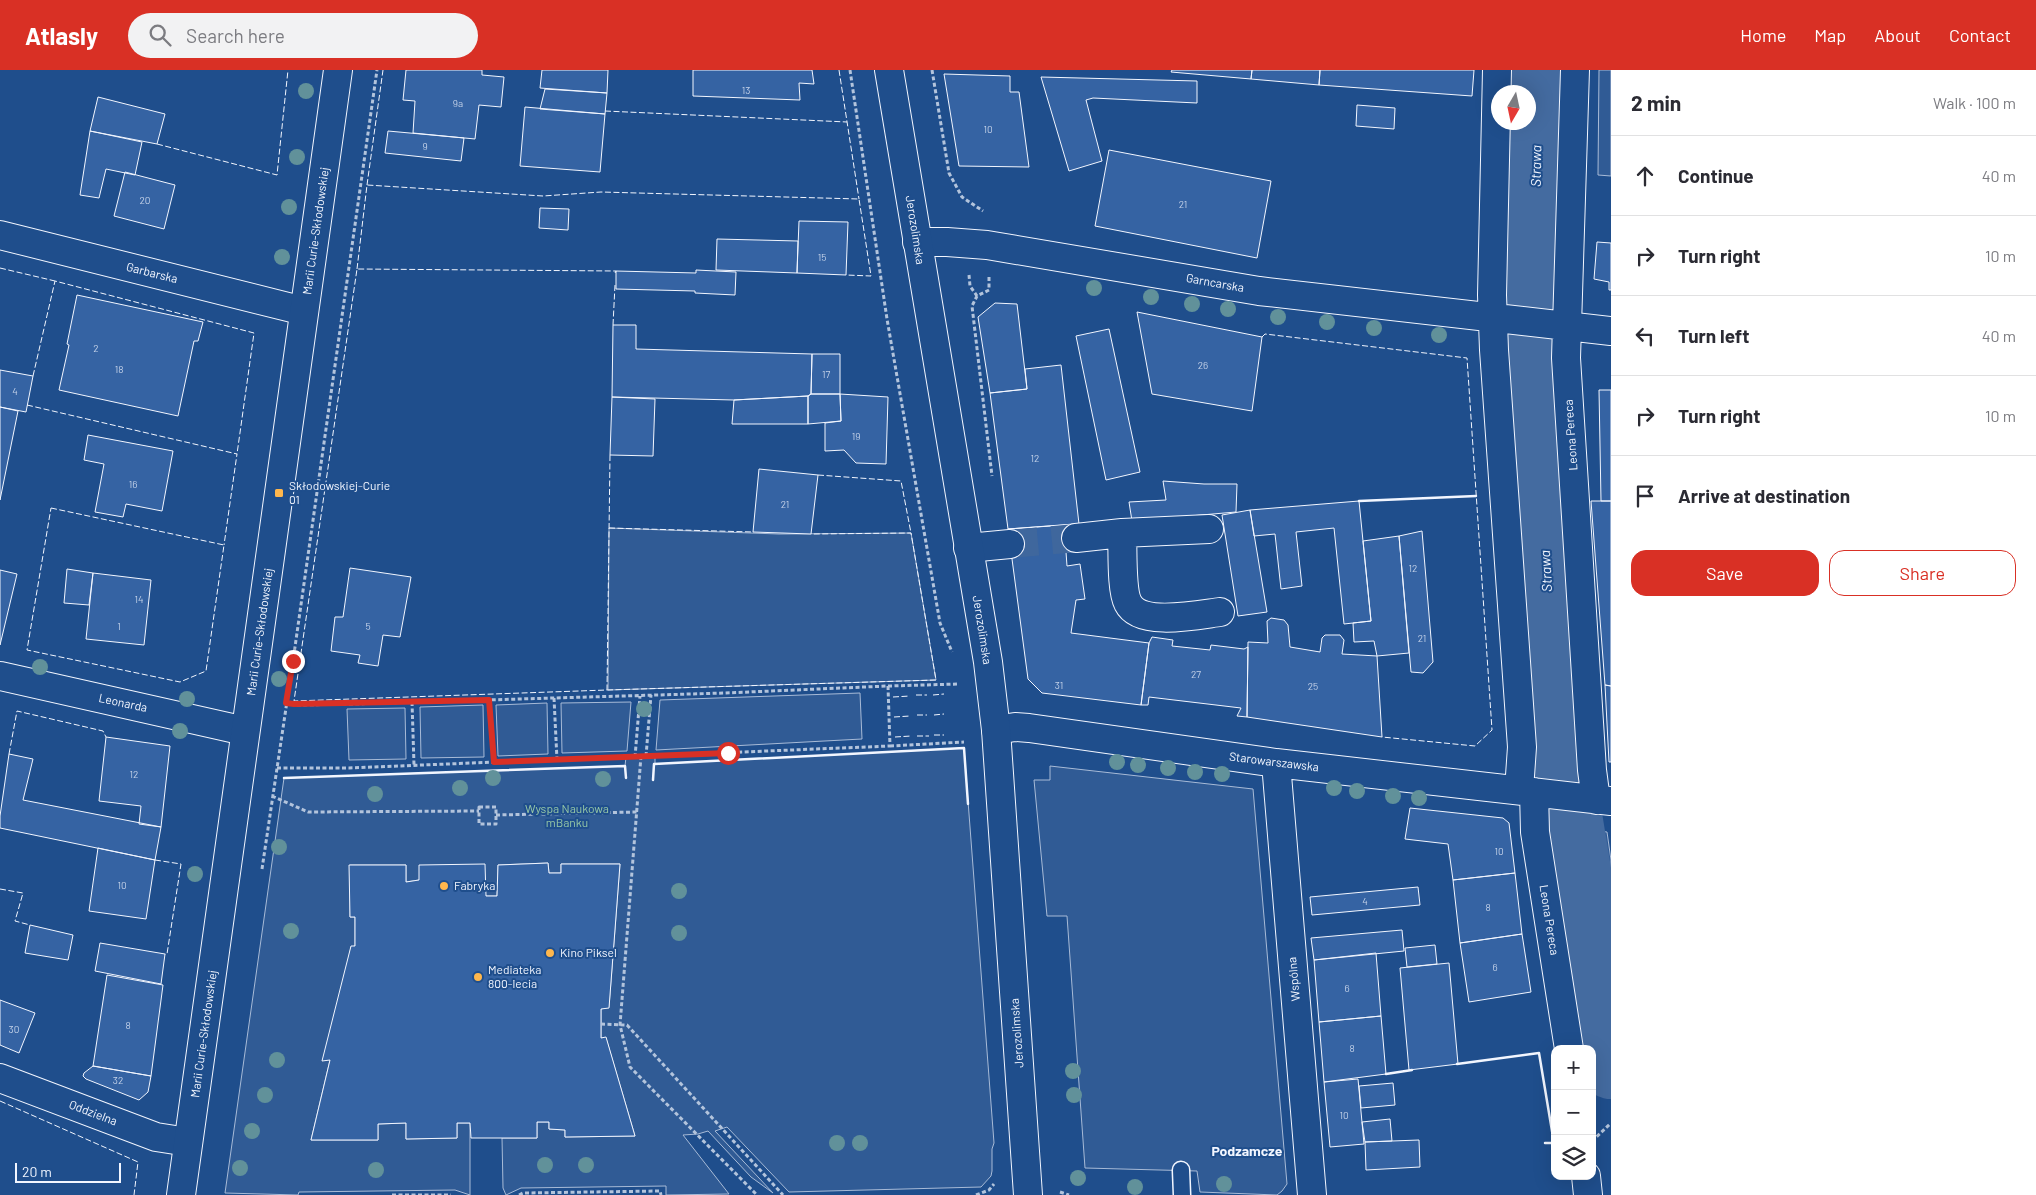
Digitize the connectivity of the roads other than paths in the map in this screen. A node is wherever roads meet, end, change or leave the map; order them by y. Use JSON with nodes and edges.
{"nodes":[{"id":1,"x":338,"y":70,"type":"edge"},
{"id":2,"x":889,"y":70,"type":"edge"},
{"id":3,"x":1497,"y":70,"type":"edge"},
{"id":4,"x":1575,"y":70,"type":"edge"},
{"id":5,"x":0,"y":235,"type":"edge"},
{"id":6,"x":917,"y":242,"type":"junction"},
{"id":7,"x":304,"y":311,"type":"junction"},
{"id":8,"x":1504,"y":319,"type":"junction"},
{"id":9,"x":1559,"y":325,"type":"junction"},
{"id":10,"x":1611,"y":331,"type":"edge"},
{"id":11,"x":1209,"y":529,"type":"dead end"},
{"id":12,"x":1122,"y":533,"type":"junction"},
{"id":13,"x":1076,"y":538,"type":"tunnel mouth"},
{"id":14,"x":1010,"y":544,"type":"tunnel mouth"},
{"id":15,"x":968,"y":548,"type":"junction"},
{"id":16,"x":1220,"y":612,"type":"dead end"},
{"id":17,"x":0,"y":676,"type":"edge"},
{"id":18,"x":245,"y":731,"type":"junction"},
{"id":19,"x":984,"y":736,"type":"junction"},
{"id":20,"x":1276,"y":763,"type":"junction"},
{"id":21,"x":1535,"y":792,"type":"junction"},
{"id":22,"x":1596,"y":799,"type":"edge"},
{"id":23,"x":1567,"y":1045,"type":"edge"},
{"id":24,"x":0,"y":1078,"type":"edge"},
{"id":25,"x":188,"y":1142,"type":"junction"},
{"id":26,"x":1181,"y":1170,"type":"dead end"},
{"id":27,"x":1586,"y":1180,"type":"edge"},
{"id":28,"x":181,"y":1195,"type":"edge"},
{"id":29,"x":1028,"y":1195,"type":"edge"},
{"id":30,"x":1182,"y":1195,"type":"edge"},
{"id":31,"x":1312,"y":1195,"type":"edge"},
{"id":32,"x":1588,"y":1195,"type":"edge"}],
"edges":[{"from":1,"to":7,"type":"street","name":"Marii Curie-Skłodowskiej"},
{"from":2,"to":6,"type":"street","name":"Jerozolimska"},
{"from":3,"to":8,"type":"street","name":"Leona Pereca"},
{"from":4,"to":9,"type":"street","name":"Leona Pereca"},
{"from":5,"to":7,"type":"street","name":"Garbarska"},
{"from":6,"to":8,"type":"street","name":"Garncarska"},
{"from":6,"to":15,"type":"street","name":"Jerozolimska"},
{"from":7,"to":18,"type":"street","name":"Marii Curie-Skłodowskiej"},
{"from":8,"to":9,"type":"street","name":"Garncarska"},
{"from":8,"to":21,"type":"street","name":"Leona Pereca"},
{"from":9,"to":10,"type":"street"},
{"from":9,"to":22,"type":"street","name":"Leona Pereca"},
{"from":11,"to":12,"type":"street"},
{"from":12,"to":13,"type":"street"},
{"from":12,"to":16,"type":"street"},
{"from":14,"to":15,"type":"street"},
{"from":15,"to":19,"type":"street","name":"Jerozolimska"},
{"from":17,"to":18,"type":"street","name":"Leonarda"},
{"from":18,"to":25,"type":"street","name":"Marii Curie-Skłodowskiej"},
{"from":19,"to":20,"type":"street","name":"Starowarszawska"},
{"from":19,"to":29,"type":"street","name":"Jerozolimska"},
{"from":20,"to":21,"type":"street","name":"Starowarszawska"},
{"from":20,"to":31,"type":"street","name":"Wspólna"},
{"from":21,"to":22,"type":"street","name":"Starowarszawska"},
{"from":21,"to":23,"type":"street","name":"Leona Pereca"},
{"from":24,"to":25,"type":"street","name":"Oddzielna"},
{"from":25,"to":28,"type":"street","name":"Marii Curie-Skłodowskiej"},
{"from":26,"to":30,"type":"lane"},
{"from":27,"to":32,"type":"street"}]}
